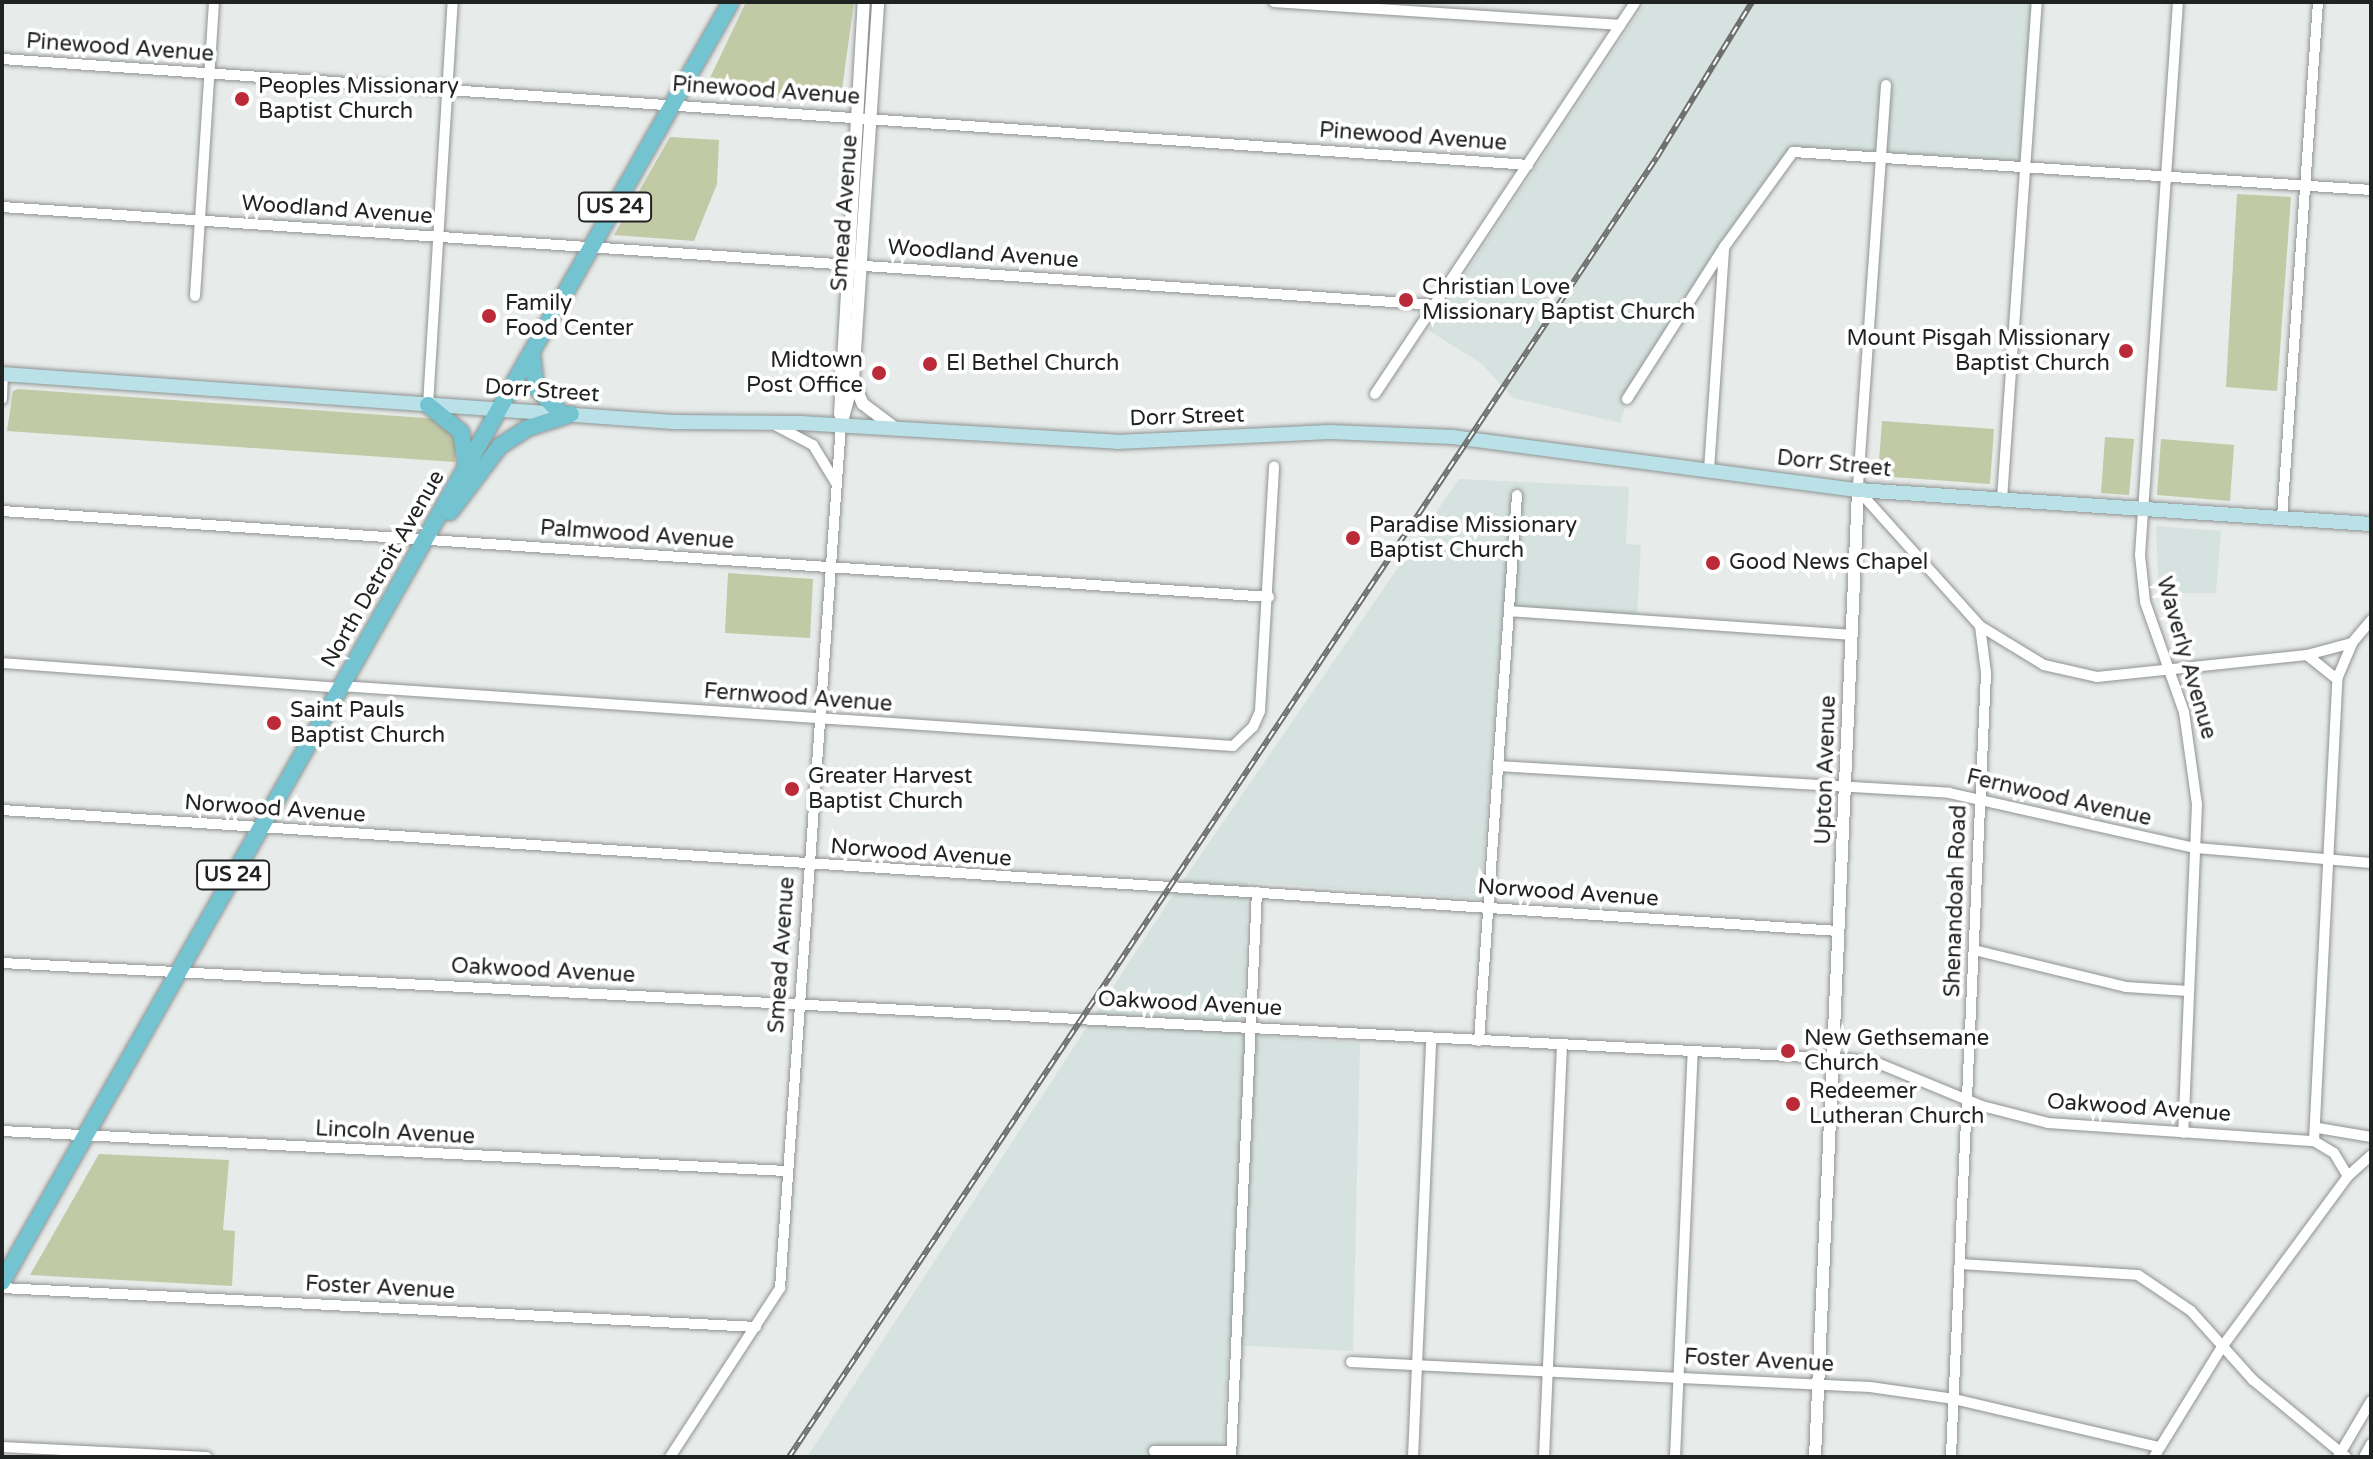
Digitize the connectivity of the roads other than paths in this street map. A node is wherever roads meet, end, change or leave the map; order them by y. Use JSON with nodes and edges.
{"nodes":[{"id":1,"x":214,"y":2,"type":"edge"},
{"id":2,"x":453,"y":2,"type":"edge"},
{"id":3,"x":731,"y":2,"type":"edge"},
{"id":4,"x":864,"y":2,"type":"edge"},
{"id":5,"x":878,"y":2,"type":"edge"},
{"id":6,"x":1274,"y":2,"type":"edge"},
{"id":7,"x":1635,"y":2,"type":"edge"},
{"id":8,"x":2037,"y":2,"type":"edge"},
{"id":9,"x":2178,"y":2,"type":"edge"},
{"id":10,"x":2318,"y":2,"type":"edge"},
{"id":11,"x":1620,"y":25,"type":"junction"},
{"id":12,"x":2,"y":59,"type":"edge"},
{"id":13,"x":210,"y":74,"type":"junction"},
{"id":14,"x":1886,"y":85,"type":"dead end"},
{"id":15,"x":448,"y":92,"type":"junction"},
{"id":16,"x":672,"y":105,"type":"junction"},
{"id":17,"x":856,"y":118,"type":"junction"},
{"id":18,"x":871,"y":118,"type":"junction"},
{"id":19,"x":1882,"y":158,"type":"junction"},
{"id":20,"x":1528,"y":165,"type":"junction"},
{"id":21,"x":2025,"y":167,"type":"junction"},
{"id":22,"x":2165,"y":176,"type":"junction"},
{"id":23,"x":2305,"y":186,"type":"junction"},
{"id":24,"x":2371,"y":190,"type":"edge"},
{"id":25,"x":2,"y":207,"type":"edge"},
{"id":26,"x":200,"y":221,"type":"junction"},
{"id":27,"x":438,"y":237,"type":"junction"},
{"id":28,"x":1725,"y":246,"type":"junction"},
{"id":29,"x":592,"y":247,"type":"junction"},
{"id":30,"x":846,"y":265,"type":"junction"},
{"id":31,"x":861,"y":266,"type":"junction"},
{"id":32,"x":195,"y":296,"type":"dead end"},
{"id":33,"x":1435,"y":305,"type":"junction"},
{"id":34,"x":533,"y":349,"type":"junction"},
{"id":35,"x":3,"y":374,"type":"edge"},
{"id":36,"x":853,"y":381,"type":"junction"},
{"id":37,"x":1375,"y":394,"type":"dead end"},
{"id":38,"x":2,"y":399,"type":"edge"},
{"id":39,"x":1627,"y":399,"type":"dead end"},
{"id":40,"x":428,"y":405,"type":"junction"},
{"id":41,"x":498,"y":410,"type":"junction"},
{"id":42,"x":566,"y":414,"type":"junction"},
{"id":43,"x":770,"y":423,"type":"junction"},
{"id":44,"x":841,"y":425,"type":"junction"},
{"id":45,"x":895,"y":428,"type":"junction"},
{"id":46,"x":1274,"y":466,"type":"dead end"},
{"id":47,"x":467,"y":470,"type":"junction"},
{"id":48,"x":1709,"y":470,"type":"junction"},
{"id":49,"x":836,"y":484,"type":"junction"},
{"id":50,"x":1858,"y":490,"type":"junction"},
{"id":51,"x":1517,"y":495,"type":"dead end"},
{"id":52,"x":2002,"y":499,"type":"junction"},
{"id":53,"x":2142,"y":508,"type":"junction"},
{"id":54,"x":2,"y":511,"type":"edge"},
{"id":55,"x":2282,"y":518,"type":"junction"},
{"id":56,"x":2371,"y":524,"type":"edge"},
{"id":57,"x":428,"y":536,"type":"junction"},
{"id":58,"x":830,"y":568,"type":"junction"},
{"id":59,"x":1269,"y":597,"type":"junction"},
{"id":60,"x":1509,"y":611,"type":"junction"},
{"id":61,"x":2371,"y":620,"type":"edge"},
{"id":62,"x":1980,"y":626,"type":"junction"},
{"id":63,"x":1852,"y":635,"type":"junction"},
{"id":64,"x":2352,"y":643,"type":"junction"},
{"id":65,"x":2307,"y":655,"type":"junction"},
{"id":66,"x":2,"y":663,"type":"edge"},
{"id":67,"x":2168,"y":671,"type":"junction"},
{"id":68,"x":2337,"y":679,"type":"junction"},
{"id":69,"x":339,"y":687,"type":"junction"},
{"id":70,"x":818,"y":719,"type":"junction"},
{"id":71,"x":1498,"y":766,"type":"junction"},
{"id":72,"x":1845,"y":789,"type":"junction"},
{"id":73,"x":1980,"y":797,"type":"junction"},
{"id":74,"x":2,"y":810,"type":"edge"},
{"id":75,"x":260,"y":828,"type":"junction"},
{"id":76,"x":2196,"y":848,"type":"junction"},
{"id":77,"x":2331,"y":861,"type":"junction"},
{"id":78,"x":2371,"y":863,"type":"edge"},
{"id":79,"x":808,"y":866,"type":"junction"},
{"id":80,"x":1257,"y":892,"type":"junction"},
{"id":81,"x":1488,"y":907,"type":"junction"},
{"id":82,"x":1839,"y":931,"type":"junction"},
{"id":83,"x":1974,"y":950,"type":"junction"},
{"id":84,"x":2,"y":963,"type":"edge"},
{"id":85,"x":177,"y":974,"type":"junction"},
{"id":86,"x":2188,"y":991,"type":"junction"},
{"id":87,"x":798,"y":1005,"type":"junction"},
{"id":88,"x":1250,"y":1028,"type":"junction"},
{"id":89,"x":1431,"y":1038,"type":"junction"},
{"id":90,"x":1479,"y":1041,"type":"junction"},
{"id":91,"x":1562,"y":1045,"type":"junction"},
{"id":92,"x":1693,"y":1052,"type":"junction"},
{"id":93,"x":1833,"y":1058,"type":"junction"},
{"id":94,"x":1967,"y":1100,"type":"junction"},
{"id":95,"x":2318,"y":1128,"type":"junction"},
{"id":96,"x":2,"y":1131,"type":"edge"},
{"id":97,"x":2183,"y":1133,"type":"junction"},
{"id":98,"x":86,"y":1136,"type":"junction"},
{"id":99,"x":2371,"y":1137,"type":"edge"},
{"id":100,"x":2314,"y":1141,"type":"junction"},
{"id":101,"x":2371,"y":1155,"type":"edge"},
{"id":102,"x":787,"y":1171,"type":"junction"},
{"id":103,"x":2348,"y":1176,"type":"junction"},
{"id":104,"x":1960,"y":1264,"type":"junction"},
{"id":105,"x":2,"y":1285,"type":"edge"},
{"id":106,"x":756,"y":1327,"type":"junction"},
{"id":107,"x":2222,"y":1347,"type":"junction"},
{"id":108,"x":1351,"y":1362,"type":"dead end"},
{"id":109,"x":1417,"y":1366,"type":"junction"},
{"id":110,"x":1548,"y":1372,"type":"junction"},
{"id":111,"x":1678,"y":1377,"type":"junction"},
{"id":112,"x":1819,"y":1385,"type":"junction"},
{"id":113,"x":1954,"y":1399,"type":"junction"},
{"id":114,"x":2371,"y":1401,"type":"edge"},
{"id":115,"x":2371,"y":1444,"type":"edge"},
{"id":116,"x":2,"y":1447,"type":"edge"},
{"id":117,"x":1154,"y":1451,"type":"dead end"},
{"id":118,"x":2156,"y":1452,"type":"edge"},
{"id":119,"x":1231,"y":1454,"type":"edge"},
{"id":120,"x":2341,"y":1456,"type":"edge"},
{"id":121,"x":207,"y":1457,"type":"edge"},
{"id":122,"x":670,"y":1457,"type":"edge"},
{"id":123,"x":1413,"y":1457,"type":"edge"},
{"id":124,"x":1544,"y":1457,"type":"edge"},
{"id":125,"x":1675,"y":1457,"type":"edge"},
{"id":126,"x":1815,"y":1457,"type":"edge"},
{"id":127,"x":1951,"y":1457,"type":"edge"},
{"id":128,"x":2364,"y":1457,"type":"edge"}],
"edges":[{"from":1,"to":13,"type":"street"},
{"from":2,"to":15,"type":"street"},
{"from":3,"to":16,"type":"main road","name":"North Detroit Avenue","number":"US 24"},
{"from":4,"to":17,"type":"street","name":"Smead Avenue"},
{"from":5,"to":18,"type":"street","name":"Smead Avenue"},
{"from":6,"to":11,"type":"street"},
{"from":7,"to":11,"type":"street"},
{"from":8,"to":21,"type":"street"},
{"from":9,"to":22,"type":"street","name":"Waverly Avenue"},
{"from":10,"to":23,"type":"street"},
{"from":11,"to":20,"type":"street"},
{"from":12,"to":13,"type":"street","name":"Pinewood Avenue"},
{"from":13,"to":15,"type":"street","name":"Pinewood Avenue"},
{"from":13,"to":26,"type":"street"},
{"from":14,"to":19,"type":"street","name":"Upton Avenue"},
{"from":15,"to":16,"type":"street","name":"Pinewood Avenue"},
{"from":15,"to":27,"type":"street"},
{"from":16,"to":17,"type":"street","name":"Pinewood Avenue"},
{"from":16,"to":29,"type":"main road","name":"North Detroit Avenue","number":"US 24"},
{"from":17,"to":18,"type":"street","name":"Pinewood Avenue"},
{"from":17,"to":30,"type":"street","name":"Smead Avenue"},
{"from":18,"to":20,"type":"street","name":"Pinewood Avenue"},
{"from":18,"to":31,"type":"street","name":"Smead Avenue"},
{"from":19,"to":21,"type":"street"},
{"from":19,"to":28,"type":"street"},
{"from":19,"to":50,"type":"street","name":"Upton Avenue"},
{"from":20,"to":33,"type":"street"},
{"from":21,"to":22,"type":"street"},
{"from":21,"to":52,"type":"street"},
{"from":22,"to":23,"type":"street"},
{"from":22,"to":53,"type":"street","name":"Waverly Avenue"},
{"from":23,"to":24,"type":"street"},
{"from":23,"to":55,"type":"street"},
{"from":25,"to":26,"type":"street","name":"Woodland Avenue"},
{"from":26,"to":27,"type":"street","name":"Woodland Avenue"},
{"from":26,"to":32,"type":"street"},
{"from":27,"to":29,"type":"street","name":"Woodland Avenue"},
{"from":27,"to":40,"type":"street"},
{"from":28,"to":39,"type":"street"},
{"from":28,"to":48,"type":"street"},
{"from":29,"to":30,"type":"street","name":"Woodland Avenue"},
{"from":29,"to":34,"type":"main road","name":"North Detroit Avenue","number":"US 24"},
{"from":30,"to":31,"type":"street","name":"Woodland Avenue"},
{"from":30,"to":44,"type":"street","name":"Smead Avenue"},
{"from":31,"to":33,"type":"street","name":"Woodland Avenue"},
{"from":31,"to":36,"type":"street","name":"Smead Avenue"},
{"from":33,"to":37,"type":"street"},
{"from":34,"to":41,"type":"main road","name":"North Detroit Avenue","number":"US 24"},
{"from":34,"to":42,"type":"main road"},
{"from":35,"to":38,"type":"street"},
{"from":35,"to":40,"type":"main road","name":"Dorr Street"},
{"from":36,"to":44,"type":"street","name":"Smead Avenue"},
{"from":36,"to":45,"type":"street"},
{"from":40,"to":41,"type":"main road","name":"Dorr Street"},
{"from":40,"to":47,"type":"main road"},
{"from":41,"to":42,"type":"main road","name":"Dorr Street"},
{"from":41,"to":47,"type":"main road","name":"North Detroit Avenue","number":"US 24"},
{"from":42,"to":43,"type":"main road","name":"Dorr Street"},
{"from":42,"to":57,"type":"main road"},
{"from":43,"to":44,"type":"main road","name":"Dorr Street"},
{"from":43,"to":49,"type":"street"},
{"from":44,"to":45,"type":"main road","name":"Dorr Street"},
{"from":44,"to":49,"type":"street","name":"Smead Avenue"},
{"from":45,"to":48,"type":"main road","name":"Dorr Street"},
{"from":46,"to":59,"type":"street"},
{"from":47,"to":57,"type":"main road","name":"North Detroit Avenue","number":"US 24"},
{"from":48,"to":50,"type":"main road","name":"Dorr Street"},
{"from":49,"to":58,"type":"street","name":"Smead Avenue"},
{"from":50,"to":52,"type":"main road","name":"Dorr Street"},
{"from":50,"to":62,"type":"street"},
{"from":50,"to":63,"type":"street","name":"Upton Avenue"},
{"from":51,"to":60,"type":"street"},
{"from":52,"to":53,"type":"main road","name":"Dorr Street"},
{"from":53,"to":55,"type":"main road","name":"Dorr Street"},
{"from":53,"to":67,"type":"street","name":"Waverly Avenue"},
{"from":54,"to":57,"type":"street","name":"Palmwood Avenue"},
{"from":55,"to":56,"type":"main road","name":"Dorr Street"},
{"from":57,"to":58,"type":"street","name":"Palmwood Avenue"},
{"from":57,"to":69,"type":"main road","name":"North Detroit Avenue","number":"US 24"},
{"from":58,"to":59,"type":"street","name":"Palmwood Avenue"},
{"from":58,"to":70,"type":"street","name":"Smead Avenue"},
{"from":59,"to":70,"type":"street","name":"Fernwood Avenue"},
{"from":60,"to":63,"type":"street"},
{"from":60,"to":71,"type":"street"},
{"from":61,"to":64,"type":"street"},
{"from":62,"to":67,"type":"street"},
{"from":62,"to":73,"type":"street","name":"Shenandoah Road"},
{"from":63,"to":72,"type":"street","name":"Upton Avenue"},
{"from":64,"to":65,"type":"street"},
{"from":64,"to":68,"type":"street"},
{"from":65,"to":67,"type":"street"},
{"from":65,"to":68,"type":"street"},
{"from":66,"to":69,"type":"street","name":"Fernwood Avenue"},
{"from":67,"to":76,"type":"street","name":"Waverly Avenue"},
{"from":68,"to":77,"type":"street"},
{"from":69,"to":70,"type":"street","name":"Fernwood Avenue"},
{"from":69,"to":75,"type":"main road","name":"North Detroit Avenue","number":"US 24"},
{"from":70,"to":79,"type":"street","name":"Smead Avenue"},
{"from":71,"to":72,"type":"street","name":"Fernwood Avenue"},
{"from":71,"to":81,"type":"street"},
{"from":72,"to":73,"type":"street","name":"Fernwood Avenue"},
{"from":72,"to":82,"type":"street","name":"Upton Avenue"},
{"from":73,"to":76,"type":"street","name":"Fernwood Avenue"},
{"from":73,"to":83,"type":"street","name":"Shenandoah Road"},
{"from":74,"to":75,"type":"street","name":"Norwood Avenue"},
{"from":75,"to":79,"type":"street","name":"Norwood Avenue"},
{"from":75,"to":85,"type":"main road","name":"North Detroit Avenue","number":"US 24"},
{"from":76,"to":77,"type":"street","name":"Fernwood Avenue"},
{"from":76,"to":86,"type":"street","name":"Waverly Avenue"},
{"from":77,"to":78,"type":"street","name":"Fernwood Avenue"},
{"from":77,"to":95,"type":"street"},
{"from":79,"to":80,"type":"street","name":"Norwood Avenue"},
{"from":79,"to":87,"type":"street","name":"Smead Avenue"},
{"from":80,"to":81,"type":"street","name":"Norwood Avenue"},
{"from":80,"to":88,"type":"street"},
{"from":81,"to":82,"type":"street","name":"Norwood Avenue"},
{"from":81,"to":90,"type":"street"},
{"from":82,"to":93,"type":"street","name":"Upton Avenue"},
{"from":83,"to":86,"type":"street"},
{"from":83,"to":94,"type":"street","name":"Shenandoah Road"},
{"from":84,"to":85,"type":"street","name":"Oakwood Avenue"},
{"from":85,"to":87,"type":"street","name":"Oakwood Avenue"},
{"from":85,"to":98,"type":"main road","name":"North Detroit Avenue","number":"US 24"},
{"from":86,"to":97,"type":"street","name":"Waverly Avenue"},
{"from":87,"to":88,"type":"street","name":"Oakwood Avenue"},
{"from":87,"to":102,"type":"street","name":"Smead Avenue"},
{"from":88,"to":89,"type":"street","name":"Oakwood Avenue"},
{"from":88,"to":119,"type":"street"},
{"from":89,"to":90,"type":"street","name":"Oakwood Avenue"},
{"from":89,"to":109,"type":"street"},
{"from":90,"to":91,"type":"street","name":"Oakwood Avenue"},
{"from":91,"to":92,"type":"street","name":"Oakwood Avenue"},
{"from":91,"to":110,"type":"street"},
{"from":92,"to":93,"type":"street","name":"Oakwood Avenue"},
{"from":92,"to":111,"type":"street"},
{"from":93,"to":94,"type":"street","name":"Oakwood Avenue"},
{"from":93,"to":112,"type":"street","name":"Upton Avenue"},
{"from":94,"to":97,"type":"street","name":"Oakwood Avenue"},
{"from":94,"to":104,"type":"street","name":"Shenandoah Road"},
{"from":95,"to":99,"type":"street"},
{"from":95,"to":100,"type":"street"},
{"from":96,"to":98,"type":"street","name":"Lincoln Avenue"},
{"from":97,"to":100,"type":"street","name":"Oakwood Avenue"},
{"from":98,"to":102,"type":"street","name":"Lincoln Avenue"},
{"from":98,"to":105,"type":"main road","name":"North Detroit Avenue","number":"US 24"},
{"from":100,"to":103,"type":"street"},
{"from":101,"to":103,"type":"street"},
{"from":102,"to":106,"type":"street","name":"Smead Avenue"},
{"from":103,"to":107,"type":"street"},
{"from":104,"to":107,"type":"street"},
{"from":104,"to":113,"type":"street","name":"Shenandoah Road"},
{"from":105,"to":106,"type":"street","name":"Foster Avenue"},
{"from":106,"to":122,"type":"street","name":"Smead Avenue"},
{"from":107,"to":118,"type":"street"},
{"from":107,"to":120,"type":"street"},
{"from":108,"to":109,"type":"street","name":"Foster Avenue"},
{"from":109,"to":110,"type":"street","name":"Foster Avenue"},
{"from":109,"to":123,"type":"street"},
{"from":110,"to":111,"type":"street","name":"Foster Avenue"},
{"from":110,"to":124,"type":"street"},
{"from":111,"to":112,"type":"street","name":"Foster Avenue"},
{"from":111,"to":125,"type":"street"},
{"from":112,"to":113,"type":"street","name":"Foster Avenue"},
{"from":112,"to":126,"type":"street","name":"Upton Avenue"},
{"from":113,"to":118,"type":"street","name":"Foster Avenue"},
{"from":113,"to":127,"type":"street","name":"Shenandoah Road"},
{"from":114,"to":120,"type":"street"},
{"from":115,"to":128,"type":"street"},
{"from":116,"to":121,"type":"street"},
{"from":117,"to":119,"type":"street"}]}
